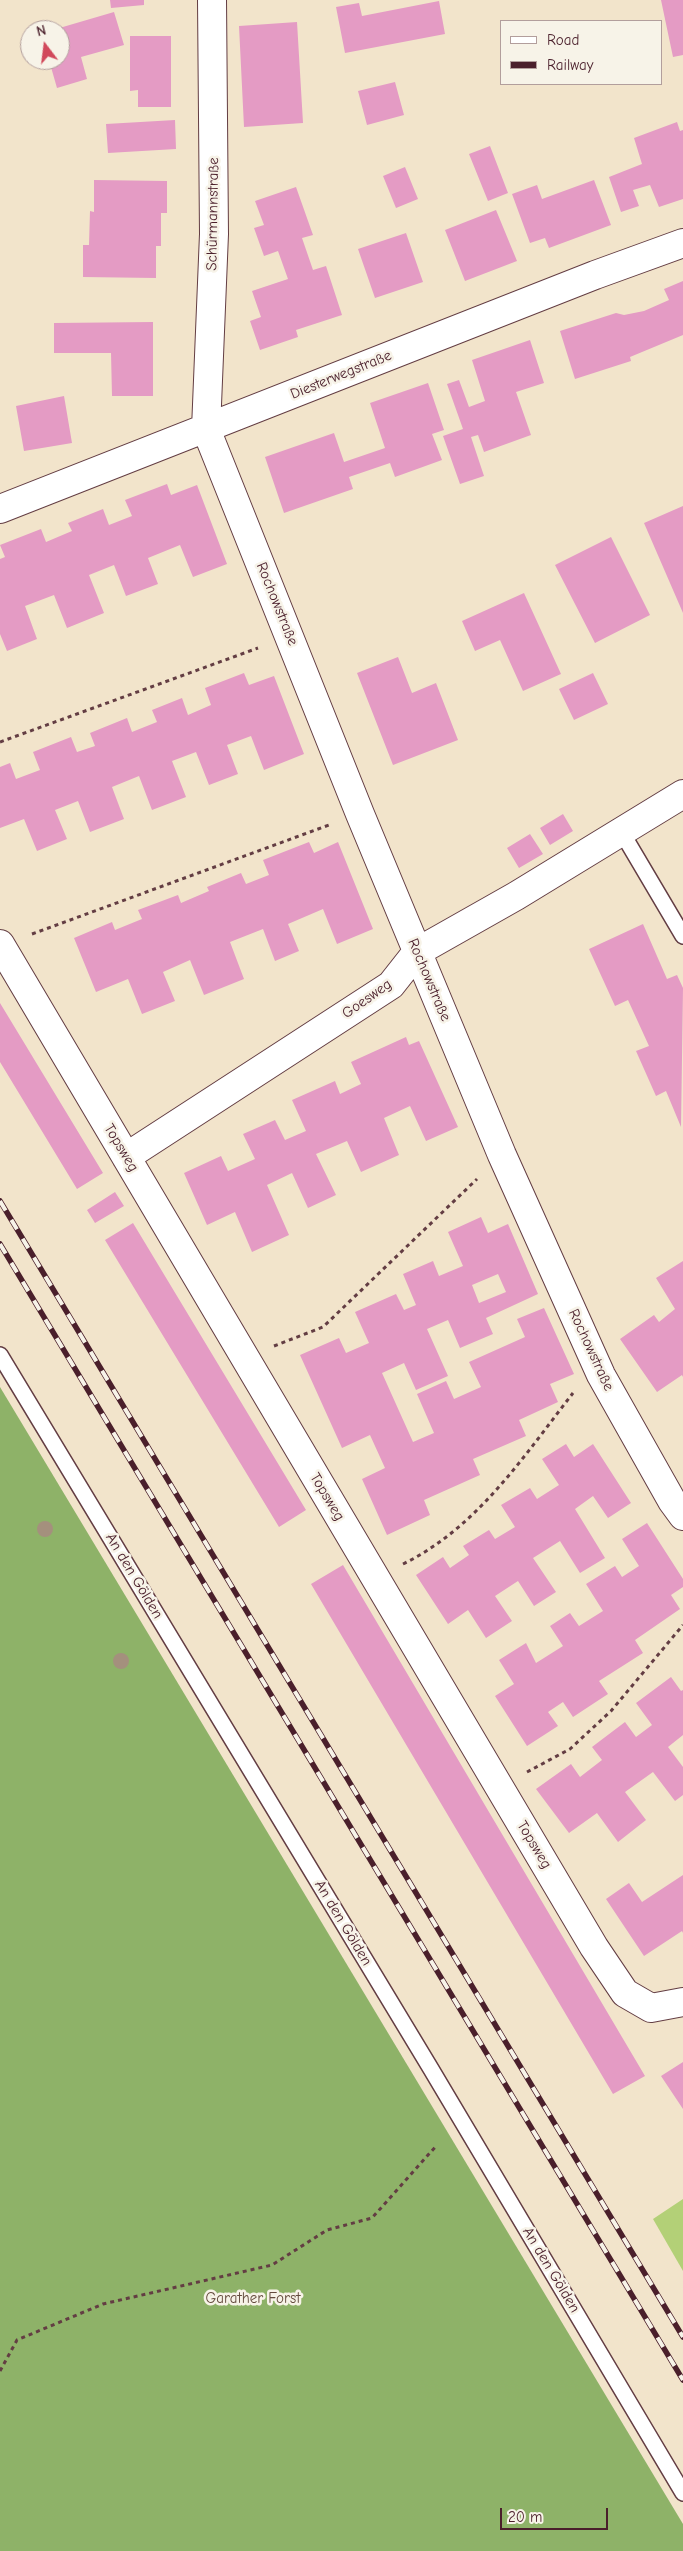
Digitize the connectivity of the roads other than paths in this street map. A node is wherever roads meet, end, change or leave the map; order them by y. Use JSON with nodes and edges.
{"nodes":[{"id":1,"x":212,"y":0,"type":"edge"},
{"id":2,"x":683,"y":243,"type":"edge"},
{"id":3,"x":206,"y":428,"type":"junction"},
{"id":4,"x":0,"y":509,"type":"edge"},
{"id":5,"x":683,"y":794,"type":"edge"},
{"id":6,"x":620,"y":832,"type":"junction"},
{"id":7,"x":683,"y":936,"type":"edge"},
{"id":8,"x":0,"y":944,"type":"edge"},
{"id":9,"x":417,"y":952,"type":"junction"},
{"id":10,"x":126,"y":1157,"type":"junction"},
{"id":11,"x":0,"y":1355,"type":"edge"},
{"id":12,"x":679,"y":1503,"type":"edge"},
{"id":13,"x":683,"y":2002,"type":"edge"},
{"id":14,"x":683,"y":2493,"type":"edge"}],
"edges":[{"from":1,"to":3,"type":"street","name":"Schürmannstraße"},
{"from":2,"to":3,"type":"street","name":"Diesterwegstraße"},
{"from":3,"to":4,"type":"street","name":"Diesterwegstraße"},
{"from":3,"to":9,"type":"street","name":"Rochowstraße"},
{"from":5,"to":6,"type":"street","name":"Goesweg"},
{"from":6,"to":7,"type":"lane"},
{"from":6,"to":9,"type":"street","name":"Goesweg"},
{"from":8,"to":10,"type":"street","name":"Topsweg"},
{"from":9,"to":10,"type":"street","name":"Goesweg"},
{"from":9,"to":12,"type":"street","name":"Rochowstraße"},
{"from":10,"to":13,"type":"street","name":"Topsweg"},
{"from":11,"to":14,"type":"lane","name":"An den Gölden"}]}
